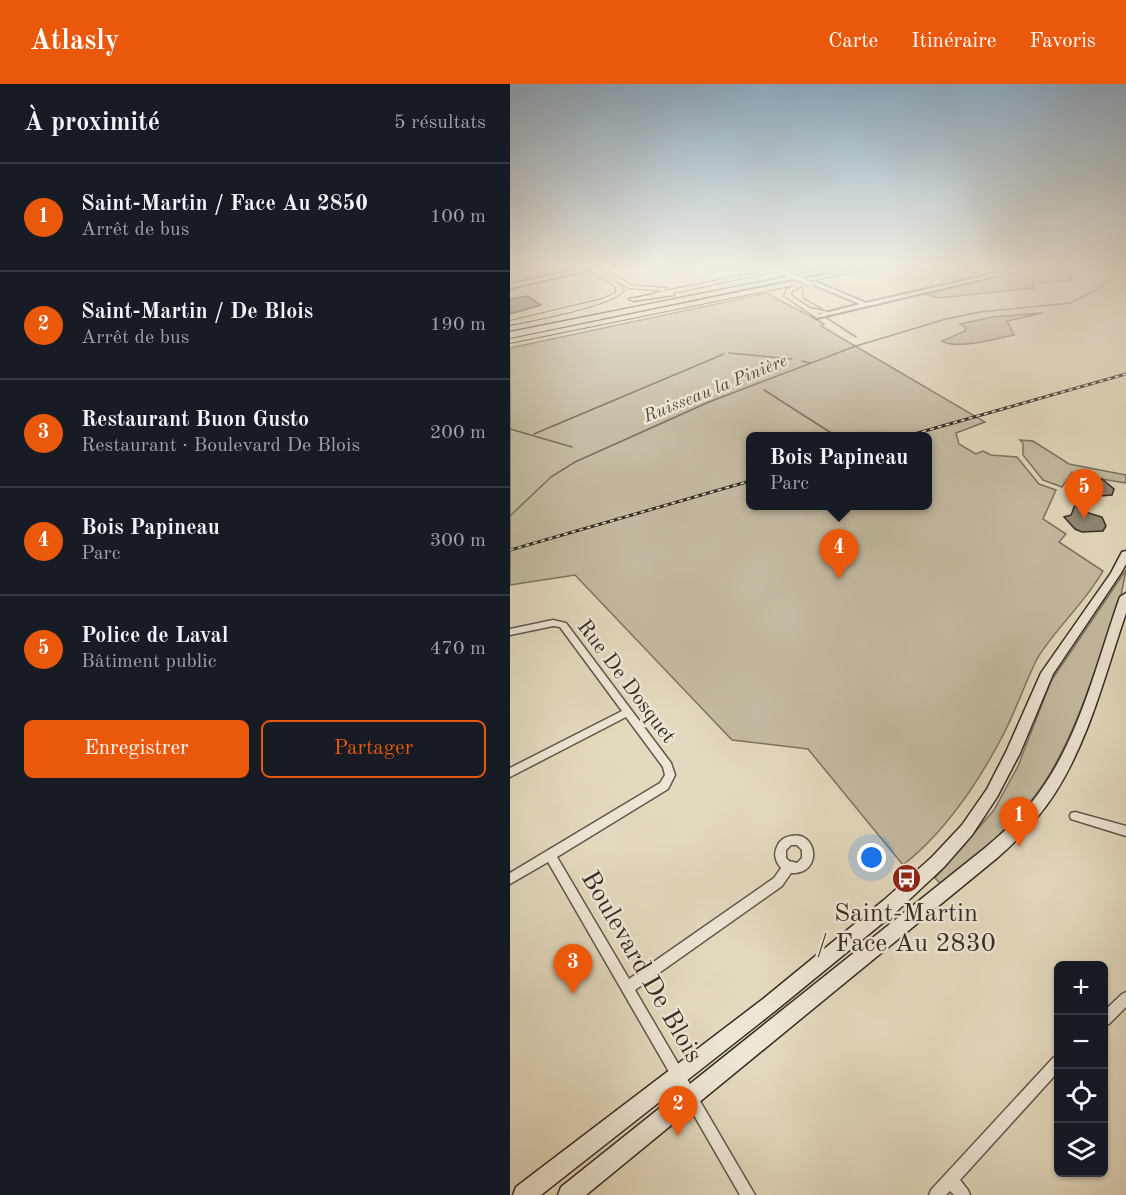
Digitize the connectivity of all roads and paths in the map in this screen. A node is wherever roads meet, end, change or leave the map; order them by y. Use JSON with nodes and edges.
{"nodes":[{"id":1,"x":528,"y":319,"type":"edge"},
{"id":2,"x":555,"y":319,"type":"edge"},
{"id":3,"x":590,"y":319,"type":"edge"},
{"id":4,"x":619,"y":319,"type":"edge"},
{"id":5,"x":510,"y":323,"type":"edge"},
{"id":6,"x":510,"y":328,"type":"edge"},
{"id":7,"x":510,"y":335,"type":"edge"},
{"id":8,"x":510,"y":341,"type":"edge"},
{"id":9,"x":1126,"y":554,"type":"edge"},
{"id":10,"x":1126,"y":597,"type":"edge"},
{"id":11,"x":510,"y":632,"type":"edge"},
{"id":12,"x":628,"y":712,"type":"junction"},
{"id":13,"x":510,"y":773,"type":"edge"},
{"id":14,"x":1075,"y":816,"type":"dead end"},
{"id":15,"x":1126,"y":831,"type":"edge"},
{"id":16,"x":550,"y":855,"type":"junction"},
{"id":17,"x":789,"y":866,"type":"dead end"},
{"id":18,"x":510,"y":879,"type":"edge"},
{"id":19,"x":627,"y":988,"type":"junction"},
{"id":20,"x":1126,"y":998,"type":"edge"},
{"id":21,"x":1108,"y":1015,"type":"edge"},
{"id":22,"x":1054,"y":1068,"type":"edge"},
{"id":23,"x":678,"y":1075,"type":"junction"},
{"id":24,"x":691,"y":1098,"type":"junction"},
{"id":25,"x":951,"y":1180,"type":"junction"},
{"id":26,"x":524,"y":1195,"type":"edge"},
{"id":27,"x":569,"y":1195,"type":"edge"},
{"id":28,"x":748,"y":1195,"type":"edge"},
{"id":29,"x":936,"y":1195,"type":"edge"},
{"id":30,"x":963,"y":1195,"type":"edge"}],
"edges":[{"from":1,"to":5,"type":"main road"},
{"from":2,"to":6,"type":"highway"},
{"from":3,"to":7,"type":"highway"},
{"from":4,"to":8,"type":"main road"},
{"from":9,"to":23,"type":"main road"},
{"from":10,"to":24,"type":"main road"},
{"from":11,"to":12,"type":"street","name":"Rue De Dosquet"},
{"from":12,"to":13,"type":"street"},
{"from":12,"to":16,"type":"street","name":"Rue De Dosquet"},
{"from":14,"to":15,"type":"street"},
{"from":16,"to":18,"type":"street"},
{"from":16,"to":19,"type":"street","name":"Boulevard De Blois"},
{"from":17,"to":19,"type":"street"},
{"from":19,"to":23,"type":"street","name":"Boulevard De Blois"},
{"from":20,"to":21,"type":"street"},
{"from":22,"to":25,"type":"street"},
{"from":23,"to":24,"type":"street","name":"Boulevard De Blois"},
{"from":23,"to":26,"type":"main road"},
{"from":24,"to":27,"type":"main road"},
{"from":24,"to":28,"type":"street","name":"Boulevard De Blois"},
{"from":25,"to":29,"type":"street"},
{"from":25,"to":30,"type":"street"}]}
